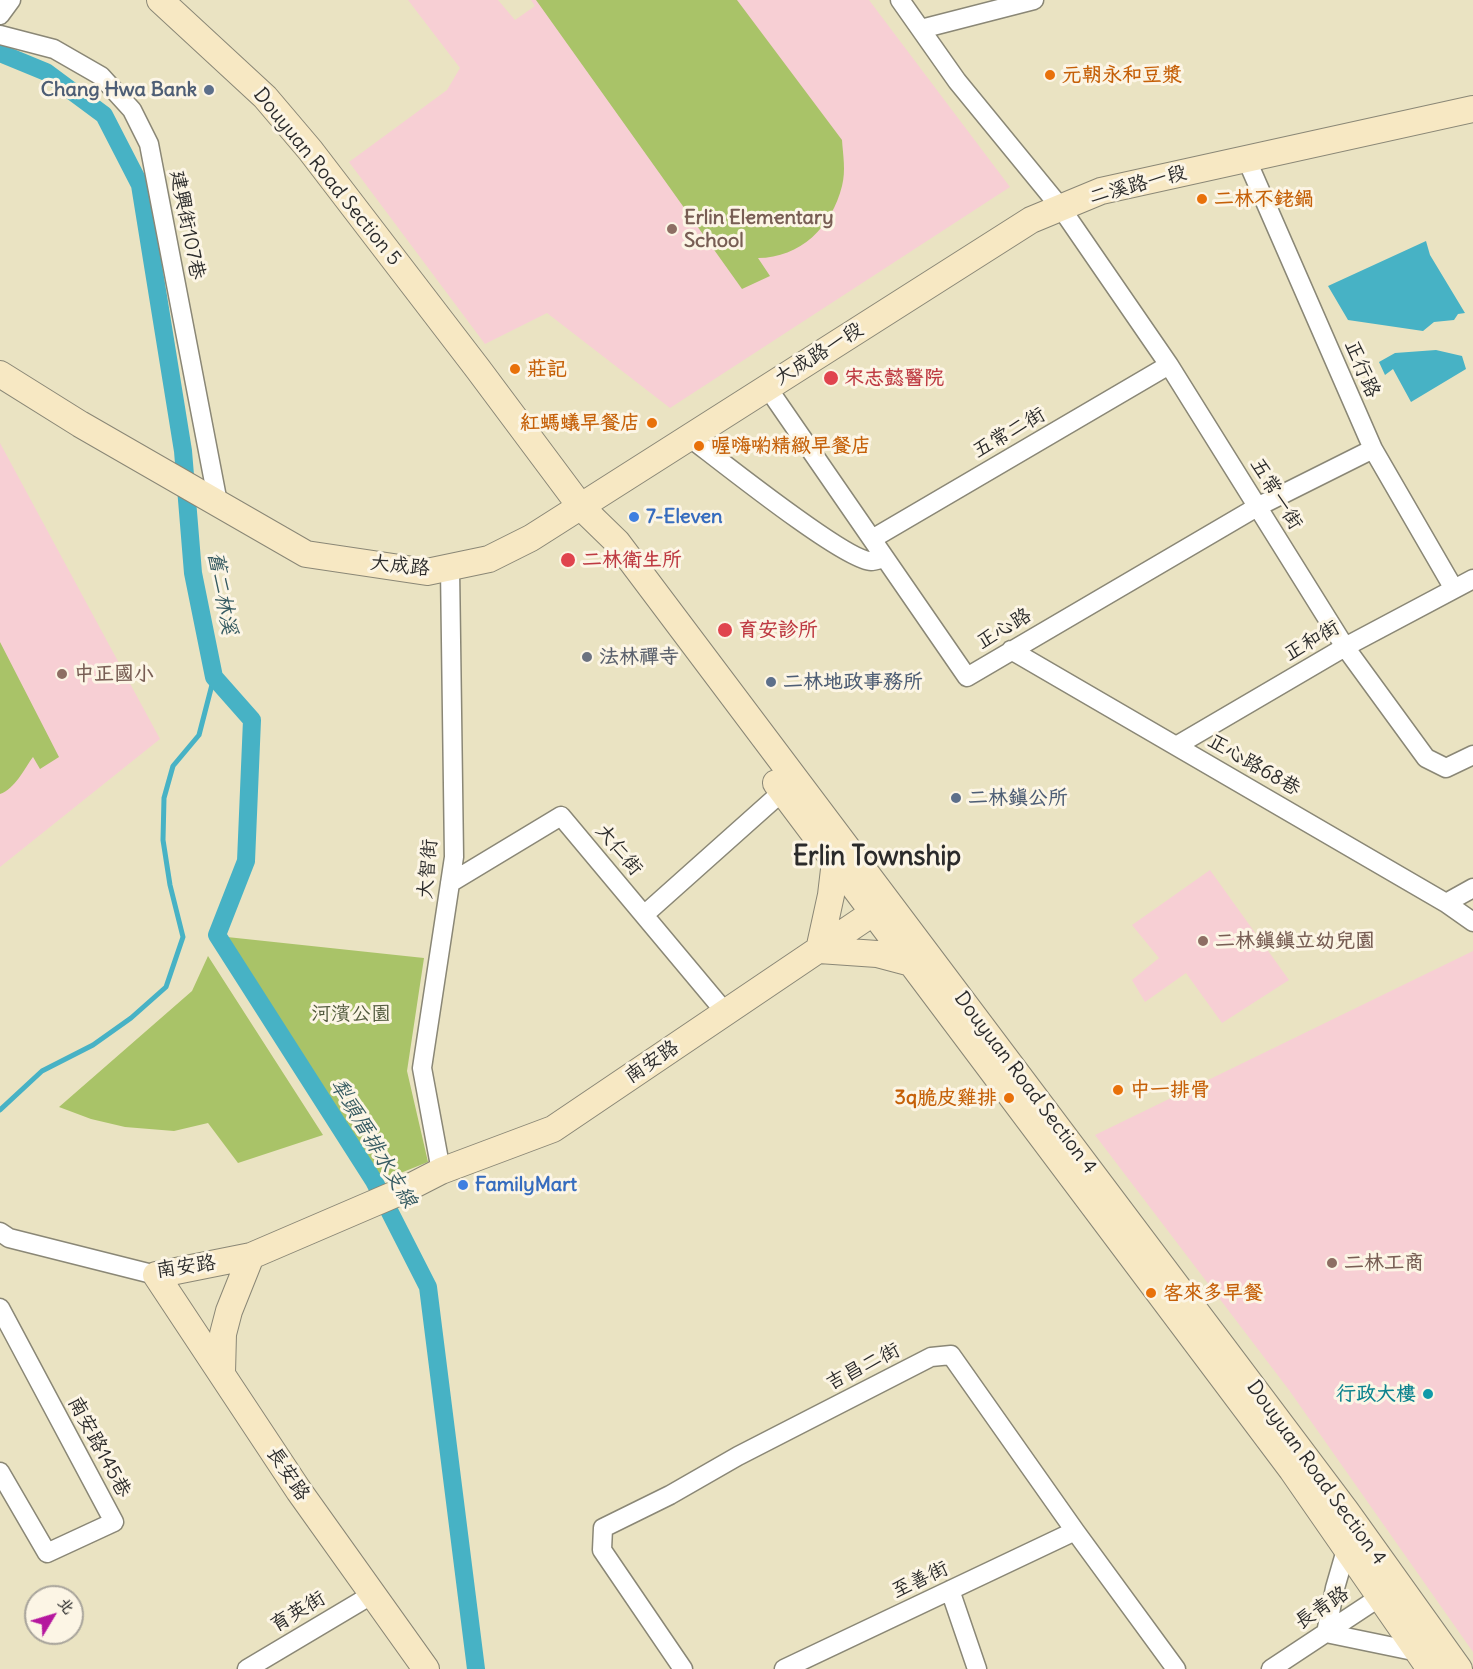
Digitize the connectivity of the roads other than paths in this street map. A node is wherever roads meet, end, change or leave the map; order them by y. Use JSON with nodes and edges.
{"nodes":[{"id":1,"x":11,"y":0,"type":"edge"},
{"id":2,"x":160,"y":0,"type":"edge"},
{"id":3,"x":900,"y":0,"type":"edge"},
{"id":4,"x":1034,"y":0,"type":"edge"},
{"id":5,"x":0,"y":15,"type":"edge"},
{"id":6,"x":921,"y":29,"type":"junction"},
{"id":7,"x":0,"y":35,"type":"edge"},
{"id":8,"x":1473,"y":109,"type":"edge"},
{"id":9,"x":1246,"y":158,"type":"junction"},
{"id":10,"x":1061,"y":208,"type":"junction"},
{"id":11,"x":1169,"y":365,"type":"junction"},
{"id":12,"x":478,"y":369,"type":"joint"},
{"id":13,"x":0,"y":374,"type":"edge"},
{"id":14,"x":767,"y":387,"type":"junction"},
{"id":15,"x":689,"y":437,"type":"junction"},
{"id":16,"x":1373,"y":449,"type":"junction"},
{"id":17,"x":218,"y":503,"type":"junction"},
{"id":18,"x":581,"y":507,"type":"junction"},
{"id":19,"x":1257,"y":507,"type":"junction"},
{"id":20,"x":872,"y":539,"type":"junction"},
{"id":21,"x":884,"y":558,"type":"junction"},
{"id":22,"x":450,"y":568,"type":"junction"},
{"id":23,"x":1473,"y":579,"type":"edge"},
{"id":24,"x":1454,"y":589,"type":"junction"},
{"id":25,"x":1345,"y":647,"type":"junction"},
{"id":26,"x":1011,"y":650,"type":"junction"},
{"id":27,"x":1176,"y":746,"type":"junction"},
{"id":28,"x":1473,"y":755,"type":"edge"},
{"id":29,"x":783,"y":791,"type":"junction"},
{"id":30,"x":835,"y":861,"type":"junction"},
{"id":31,"x":450,"y":883,"type":"junction"},
{"id":32,"x":1473,"y":888,"type":"edge"},
{"id":33,"x":1446,"y":903,"type":"junction"},
{"id":34,"x":881,"y":908,"type":"junction"},
{"id":35,"x":644,"y":915,"type":"junction"},
{"id":36,"x":1473,"y":922,"type":"edge"},
{"id":37,"x":819,"y":950,"type":"junction"},
{"id":38,"x":911,"y":963,"type":"junction"},
{"id":39,"x":725,"y":1012,"type":"junction"},
{"id":40,"x":441,"y":1171,"type":"junction"},
{"id":41,"x":0,"y":1232,"type":"edge"},
{"id":42,"x":251,"y":1256,"type":"junction"},
{"id":43,"x":156,"y":1275,"type":"junction"},
{"id":44,"x":0,"y":1308,"type":"edge"},
{"id":45,"x":222,"y":1373,"type":"junction"},
{"id":46,"x":0,"y":1472,"type":"edge"},
{"id":47,"x":1075,"y":1531,"type":"junction"},
{"id":48,"x":1346,"y":1550,"type":"junction"},
{"id":49,"x":950,"y":1590,"type":"junction"},
{"id":50,"x":1388,"y":1591,"type":"junction"},
{"id":51,"x":372,"y":1594,"type":"junction"},
{"id":52,"x":1326,"y":1633,"type":"junction"},
{"id":53,"x":1424,"y":1661,"type":"edge"},
{"id":54,"x":808,"y":1664,"type":"edge"},
{"id":55,"x":247,"y":1669,"type":"edge"},
{"id":56,"x":426,"y":1669,"type":"edge"},
{"id":57,"x":683,"y":1669,"type":"edge"},
{"id":58,"x":784,"y":1669,"type":"edge"},
{"id":59,"x":977,"y":1669,"type":"edge"},
{"id":60,"x":1176,"y":1669,"type":"edge"},
{"id":61,"x":1271,"y":1669,"type":"edge"},
{"id":62,"x":1459,"y":1669,"type":"edge"}],
"edges":[{"from":1,"to":5,"type":"street"},
{"from":2,"to":12,"type":"main road","name":"Douyuan Road Section 5"},
{"from":3,"to":6,"type":"street"},
{"from":4,"to":6,"type":"street"},
{"from":6,"to":10,"type":"street"},
{"from":7,"to":17,"type":"street","name":"建興街107巷"},
{"from":8,"to":9,"type":"main road","name":"二溪路一段"},
{"from":9,"to":10,"type":"main road","name":"二溪路一段"},
{"from":9,"to":16,"type":"street","name":"正行路"},
{"from":10,"to":11,"type":"street","name":"五常一街"},
{"from":10,"to":14,"type":"main road","name":"大成路一段"},
{"from":11,"to":19,"type":"street","name":"五常一街"},
{"from":11,"to":20,"type":"street","name":"五常二街"},
{"from":12,"to":18,"type":"main road","name":"Douyuan Road Section 4"},
{"from":13,"to":17,"type":"main road","name":"大成路"},
{"from":14,"to":15,"type":"main road","name":"大成路一段"},
{"from":14,"to":20,"type":"street","name":"正心路"},
{"from":15,"to":18,"type":"main road","name":"大成路一段"},
{"from":15,"to":21,"type":"street"},
{"from":16,"to":19,"type":"street","name":"正心路"},
{"from":16,"to":24,"type":"street","name":"正行路"},
{"from":17,"to":22,"type":"main road","name":"大成路"},
{"from":18,"to":22,"type":"main road","name":"大成路"},
{"from":18,"to":29,"type":"main road","name":"Douyuan Road Section 4"},
{"from":18,"to":34,"type":"main road","name":"Douyuan Road Section 4"},
{"from":19,"to":25,"type":"street","name":"五常一街"},
{"from":19,"to":26,"type":"street","name":"正心路"},
{"from":20,"to":21,"type":"street","name":"正心路"},
{"from":21,"to":26,"type":"street","name":"正心路"},
{"from":22,"to":31,"type":"street","name":"大智街"},
{"from":23,"to":24,"type":"street","name":"正和街"},
{"from":24,"to":25,"type":"street","name":"正和街"},
{"from":25,"to":27,"type":"street","name":"正和街"},
{"from":25,"to":28,"type":"street","name":"五常一街"},
{"from":26,"to":27,"type":"street","name":"正心路68巷"},
{"from":27,"to":33,"type":"street","name":"正心路68巷"},
{"from":29,"to":30,"type":"main road","name":"Douyuan Road Section 4"},
{"from":29,"to":35,"type":"street"},
{"from":30,"to":34,"type":"main road","name":"Douyuan Road Section 4"},
{"from":30,"to":37,"type":"main road"},
{"from":31,"to":35,"type":"street","name":"大仁街"},
{"from":31,"to":40,"type":"street","name":"大智街"},
{"from":32,"to":33,"type":"street"},
{"from":33,"to":36,"type":"street","name":"正心路68巷"},
{"from":34,"to":37,"type":"main road","name":"南安路"},
{"from":34,"to":38,"type":"main road","name":"Douyuan Road Section 4"},
{"from":34,"to":50,"type":"main road","name":"Douyuan Road Section 4"},
{"from":35,"to":39,"type":"street","name":"大仁街"},
{"from":37,"to":38,"type":"main road"},
{"from":37,"to":39,"type":"main road","name":"南安路"},
{"from":38,"to":48,"type":"main road","name":"Douyuan Road Section 4"},
{"from":39,"to":40,"type":"main road","name":"南安路"},
{"from":40,"to":42,"type":"main road","name":"南安路"},
{"from":41,"to":43,"type":"street","name":"南安路"},
{"from":42,"to":43,"type":"main road","name":"南安路"},
{"from":42,"to":45,"type":"main road"},
{"from":43,"to":45,"type":"main road","name":"長安路"},
{"from":44,"to":46,"type":"street","name":"南安路145巷"},
{"from":45,"to":51,"type":"main road","name":"長安路"},
{"from":47,"to":49,"type":"street","name":"至善街"},
{"from":47,"to":57,"type":"street","name":"吉昌二街"},
{"from":47,"to":60,"type":"street","name":"吉昌二街"},
{"from":48,"to":50,"type":"main road","name":"Douyuan Road Section 4"},
{"from":48,"to":52,"type":"street"},
{"from":49,"to":54,"type":"street","name":"至善街"},
{"from":49,"to":59,"type":"street"},
{"from":50,"to":52,"type":"street","name":"長青路"},
{"from":50,"to":53,"type":"main road","name":"Douyuan Road Section 4"},
{"from":50,"to":62,"type":"main road","name":"Douyuan Road Section 4"},
{"from":51,"to":55,"type":"street","name":"育英街"},
{"from":51,"to":56,"type":"main road","name":"長安路"},
{"from":52,"to":53,"type":"street"},
{"from":52,"to":61,"type":"street","name":"長青路"},
{"from":54,"to":58,"type":"street","name":"至善街"}]}
